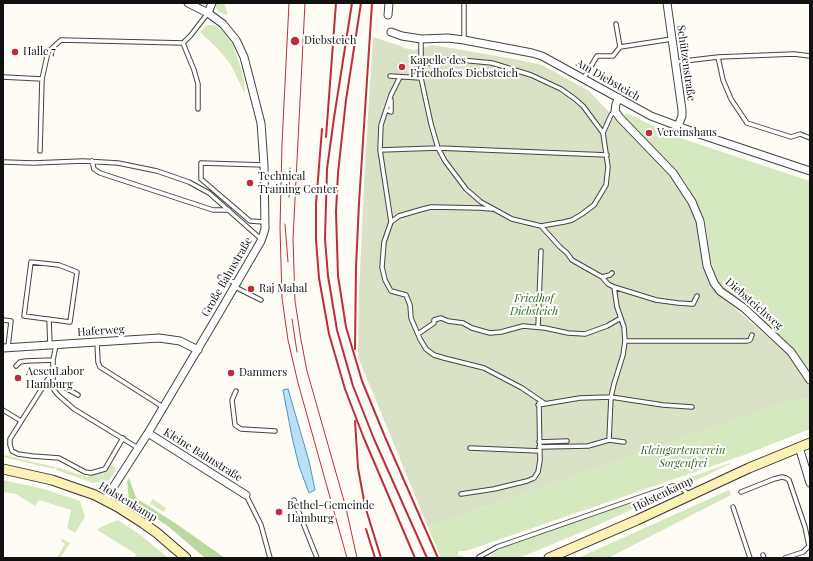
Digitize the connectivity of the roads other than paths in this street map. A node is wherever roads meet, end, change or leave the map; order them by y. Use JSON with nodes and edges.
{"nodes":[{"id":1,"x":188,"y":3,"type":"edge"},
{"id":2,"x":212,"y":3,"type":"edge"},
{"id":3,"x":389,"y":3,"type":"edge"},
{"id":4,"x":464,"y":3,"type":"edge"},
{"id":5,"x":667,"y":3,"type":"edge"},
{"id":6,"x":208,"y":13,"type":"junction"},
{"id":7,"x":388,"y":15,"type":"dead end"},
{"id":8,"x":616,"y":24,"type":"dead end"},
{"id":9,"x":391,"y":32,"type":"dead end"},
{"id":10,"x":421,"y":39,"type":"junction"},
{"id":11,"x":672,"y":39,"type":"junction"},
{"id":12,"x":464,"y":40,"type":"junction"},
{"id":13,"x":183,"y":43,"type":"junction"},
{"id":14,"x":620,"y":46,"type":"junction"},
{"id":15,"x":810,"y":56,"type":"edge"},
{"id":16,"x":718,"y":57,"type":"junction"},
{"id":17,"x":675,"y":62,"type":"junction"},
{"id":18,"x":421,"y":66,"type":"junction"},
{"id":19,"x":390,"y":76,"type":"dead end"},
{"id":20,"x":3,"y":77,"type":"edge"},
{"id":21,"x":400,"y":77,"type":"junction"},
{"id":22,"x":421,"y":78,"type":"junction"},
{"id":23,"x":584,"y":78,"type":"junction"},
{"id":24,"x":42,"y":79,"type":"junction"},
{"id":25,"x":619,"y":98,"type":"junction"},
{"id":26,"x":198,"y":109,"type":"dead end"},
{"id":27,"x":615,"y":111,"type":"junction"},
{"id":28,"x":678,"y":126,"type":"junction"},
{"id":29,"x":603,"y":134,"type":"junction"},
{"id":30,"x":810,"y":138,"type":"edge"},
{"id":31,"x":438,"y":148,"type":"junction"},
{"id":32,"x":380,"y":150,"type":"junction"},
{"id":33,"x":40,"y":151,"type":"dead end"},
{"id":34,"x":607,"y":155,"type":"junction"},
{"id":35,"x":92,"y":161,"type":"junction"},
{"id":36,"x":3,"y":162,"type":"edge"},
{"id":37,"x":264,"y":165,"type":"junction"},
{"id":38,"x":810,"y":171,"type":"edge"},
{"id":39,"x":494,"y":209,"type":"junction"},
{"id":40,"x":229,"y":210,"type":"junction"},
{"id":41,"x":266,"y":222,"type":"junction"},
{"id":42,"x":391,"y":222,"type":"junction"},
{"id":43,"x":541,"y":226,"type":"junction"},
{"id":44,"x":262,"y":240,"type":"junction"},
{"id":45,"x":541,"y":250,"type":"dead end"},
{"id":46,"x":612,"y":273,"type":"dead end"},
{"id":47,"x":220,"y":277,"type":"dead end"},
{"id":48,"x":602,"y":277,"type":"junction"},
{"id":49,"x":236,"y":285,"type":"junction"},
{"id":50,"x":614,"y":287,"type":"junction"},
{"id":51,"x":697,"y":296,"type":"dead end"},
{"id":52,"x":261,"y":300,"type":"dead end"},
{"id":53,"x":621,"y":318,"type":"junction"},
{"id":54,"x":49,"y":319,"type":"junction"},
{"id":55,"x":3,"y":320,"type":"edge"},
{"id":56,"x":538,"y":327,"type":"junction"},
{"id":57,"x":418,"y":334,"type":"junction"},
{"id":58,"x":752,"y":335,"type":"dead end"},
{"id":59,"x":625,"y":341,"type":"junction"},
{"id":60,"x":97,"y":342,"type":"junction"},
{"id":61,"x":53,"y":346,"type":"junction"},
{"id":62,"x":5,"y":348,"type":"edge"},
{"id":63,"x":198,"y":350,"type":"junction"},
{"id":64,"x":53,"y":360,"type":"junction"},
{"id":65,"x":16,"y":366,"type":"dead end"},
{"id":66,"x":52,"y":372,"type":"junction"},
{"id":67,"x":810,"y":380,"type":"edge"},
{"id":68,"x":53,"y":383,"type":"junction"},
{"id":69,"x":236,"y":391,"type":"dead end"},
{"id":70,"x":78,"y":395,"type":"dead end"},
{"id":71,"x":611,"y":397,"type":"junction"},
{"id":72,"x":539,"y":400,"type":"junction"},
{"id":73,"x":544,"y":404,"type":"junction"},
{"id":74,"x":538,"y":406,"type":"junction"},
{"id":75,"x":164,"y":407,"type":"junction"},
{"id":76,"x":692,"y":407,"type":"dead end"},
{"id":77,"x":3,"y":410,"type":"edge"},
{"id":78,"x":21,"y":421,"type":"junction"},
{"id":79,"x":275,"y":431,"type":"dead end"},
{"id":80,"x":148,"y":433,"type":"junction"},
{"id":81,"x":123,"y":438,"type":"junction"},
{"id":82,"x":610,"y":440,"type":"junction"},
{"id":83,"x":567,"y":441,"type":"dead end"},
{"id":84,"x":539,"y":442,"type":"junction"},
{"id":85,"x":624,"y":442,"type":"dead end"},
{"id":86,"x":810,"y":443,"type":"edge"},
{"id":87,"x":799,"y":447,"type":"junction"},
{"id":88,"x":138,"y":448,"type":"junction"},
{"id":89,"x":470,"y":448,"type":"dead end"},
{"id":90,"x":540,"y":449,"type":"junction"},
{"id":91,"x":3,"y":469,"type":"edge"},
{"id":92,"x":810,"y":483,"type":"edge"},
{"id":93,"x":741,"y":492,"type":"dead end"},
{"id":94,"x":461,"y":494,"type":"dead end"},
{"id":95,"x":246,"y":495,"type":"joint"},
{"id":96,"x":689,"y":495,"type":"junction"},
{"id":97,"x":105,"y":500,"type":"junction"},
{"id":98,"x":294,"y":500,"type":"dead end"},
{"id":99,"x":732,"y":507,"type":"dead end"},
{"id":100,"x":810,"y":526,"type":"edge"},
{"id":101,"x":805,"y":527,"type":"junction"},
{"id":102,"x":479,"y":557,"type":"edge"},
{"id":103,"x":186,"y":558,"type":"edge"},
{"id":104,"x":270,"y":558,"type":"edge"},
{"id":105,"x":317,"y":558,"type":"edge"},
{"id":106,"x":549,"y":558,"type":"edge"},
{"id":107,"x":750,"y":558,"type":"edge"},
{"id":108,"x":785,"y":558,"type":"edge"}],
"edges":[{"from":1,"to":6,"type":"street","name":"Große Bahnstraße"},
{"from":2,"to":6,"type":"street"},
{"from":3,"to":7,"type":"street"},
{"from":4,"to":12,"type":"lane"},
{"from":5,"to":11,"type":"street","name":"Schützenstraße"},
{"from":6,"to":13,"type":"lane"},
{"from":6,"to":37,"type":"street","name":"Große Bahnstraße"},
{"from":8,"to":14,"type":"lane"},
{"from":9,"to":10,"type":"street","name":"Am Diebsteich"},
{"from":10,"to":12,"type":"street","name":"Am Diebsteich"},
{"from":10,"to":18,"type":"lane"},
{"from":11,"to":14,"type":"lane"},
{"from":11,"to":17,"type":"street","name":"Schützenstraße"},
{"from":12,"to":23,"type":"street","name":"Am Diebsteich"},
{"from":13,"to":24,"type":"lane"},
{"from":13,"to":26,"type":"lane"},
{"from":14,"to":23,"type":"lane"},
{"from":15,"to":16,"type":"lane"},
{"from":16,"to":17,"type":"lane"},
{"from":16,"to":30,"type":"lane"},
{"from":17,"to":28,"type":"street","name":"Schützenstraße"},
{"from":18,"to":22,"type":"lane"},
{"from":18,"to":29,"type":"lane"},
{"from":19,"to":21,"type":"lane"},
{"from":20,"to":24,"type":"lane"},
{"from":21,"to":22,"type":"lane"},
{"from":21,"to":32,"type":"lane"},
{"from":22,"to":31,"type":"lane"},
{"from":23,"to":25,"type":"street","name":"Am Diebsteich"},
{"from":24,"to":33,"type":"lane"},
{"from":25,"to":27,"type":"street"},
{"from":25,"to":28,"type":"street","name":"Am Diebsteich"},
{"from":27,"to":29,"type":"lane"},
{"from":27,"to":67,"type":"street","name":"Diebsteichweg"},
{"from":28,"to":38,"type":"street","name":"Am Diebsteich"},
{"from":29,"to":34,"type":"lane"},
{"from":31,"to":32,"type":"lane"},
{"from":31,"to":34,"type":"lane"},
{"from":31,"to":39,"type":"lane"},
{"from":32,"to":42,"type":"lane"},
{"from":34,"to":43,"type":"lane"},
{"from":35,"to":36,"type":"lane"},
{"from":35,"to":40,"type":"lane"},
{"from":35,"to":40,"type":"lane"},
{"from":37,"to":41,"type":"street","name":"Große Bahnstraße"},
{"from":37,"to":41,"type":"lane"},
{"from":39,"to":42,"type":"lane"},
{"from":39,"to":43,"type":"lane"},
{"from":40,"to":44,"type":"lane"},
{"from":41,"to":44,"type":"street","name":"Große Bahnstraße"},
{"from":42,"to":57,"type":"lane"},
{"from":43,"to":48,"type":"lane"},
{"from":44,"to":49,"type":"street","name":"Große Bahnstraße"},
{"from":45,"to":56,"type":"lane"},
{"from":46,"to":48,"type":"lane"},
{"from":47,"to":49,"type":"lane"},
{"from":48,"to":50,"type":"lane"},
{"from":49,"to":52,"type":"lane"},
{"from":49,"to":63,"type":"street","name":"Große Bahnstraße"},
{"from":50,"to":51,"type":"lane"},
{"from":50,"to":53,"type":"lane"},
{"from":53,"to":56,"type":"lane"},
{"from":53,"to":59,"type":"lane"},
{"from":54,"to":54,"type":"lane"},
{"from":54,"to":61,"type":"lane"},
{"from":55,"to":62,"type":"lane"},
{"from":56,"to":57,"type":"lane"},
{"from":57,"to":72,"type":"lane"},
{"from":58,"to":59,"type":"lane"},
{"from":59,"to":71,"type":"lane"},
{"from":60,"to":61,"type":"street","name":"Haferweg"},
{"from":60,"to":63,"type":"street","name":"Haferweg"},
{"from":60,"to":75,"type":"lane"},
{"from":61,"to":62,"type":"street","name":"Haferweg"},
{"from":61,"to":64,"type":"lane"},
{"from":63,"to":75,"type":"street","name":"Große Bahnstraße"},
{"from":64,"to":65,"type":"lane"},
{"from":64,"to":66,"type":"lane"},
{"from":66,"to":68,"type":"lane"},
{"from":66,"to":78,"type":"lane"},
{"from":68,"to":70,"type":"lane"},
{"from":68,"to":81,"type":"lane"},
{"from":69,"to":79,"type":"lane"},
{"from":71,"to":73,"type":"lane"},
{"from":71,"to":76,"type":"lane"},
{"from":71,"to":82,"type":"lane"},
{"from":72,"to":73,"type":"lane"},
{"from":72,"to":74,"type":"lane"},
{"from":73,"to":74,"type":"lane"},
{"from":74,"to":84,"type":"lane"},
{"from":75,"to":80,"type":"street","name":"Große Bahnstraße"},
{"from":77,"to":78,"type":"lane"},
{"from":78,"to":81,"type":"lane"},
{"from":80,"to":88,"type":"street","name":"Große Bahnstraße"},
{"from":80,"to":95,"type":"street","name":"Kleine Bahnstraße"},
{"from":81,"to":88,"type":"lane"},
{"from":82,"to":85,"type":"lane"},
{"from":82,"to":90,"type":"lane"},
{"from":83,"to":84,"type":"lane"},
{"from":84,"to":90,"type":"lane"},
{"from":86,"to":87,"type":"main road","name":"Holstenkamp"},
{"from":87,"to":92,"type":"street"},
{"from":87,"to":96,"type":"main road","name":"Holstenkamp"},
{"from":88,"to":97,"type":"street","name":"Große Bahnstraße"},
{"from":89,"to":90,"type":"lane"},
{"from":90,"to":94,"type":"lane"},
{"from":91,"to":97,"type":"main road","name":"Holstenkamp"},
{"from":93,"to":101,"type":"lane"},
{"from":95,"to":104,"type":"lane"},
{"from":96,"to":102,"type":"lane"},
{"from":96,"to":106,"type":"main road","name":"Holstenkamp"},
{"from":97,"to":103,"type":"main road","name":"Holstenkamp"},
{"from":98,"to":105,"type":"lane"},
{"from":99,"to":107,"type":"lane"},
{"from":100,"to":101,"type":"lane"},
{"from":101,"to":108,"type":"lane"}]}
